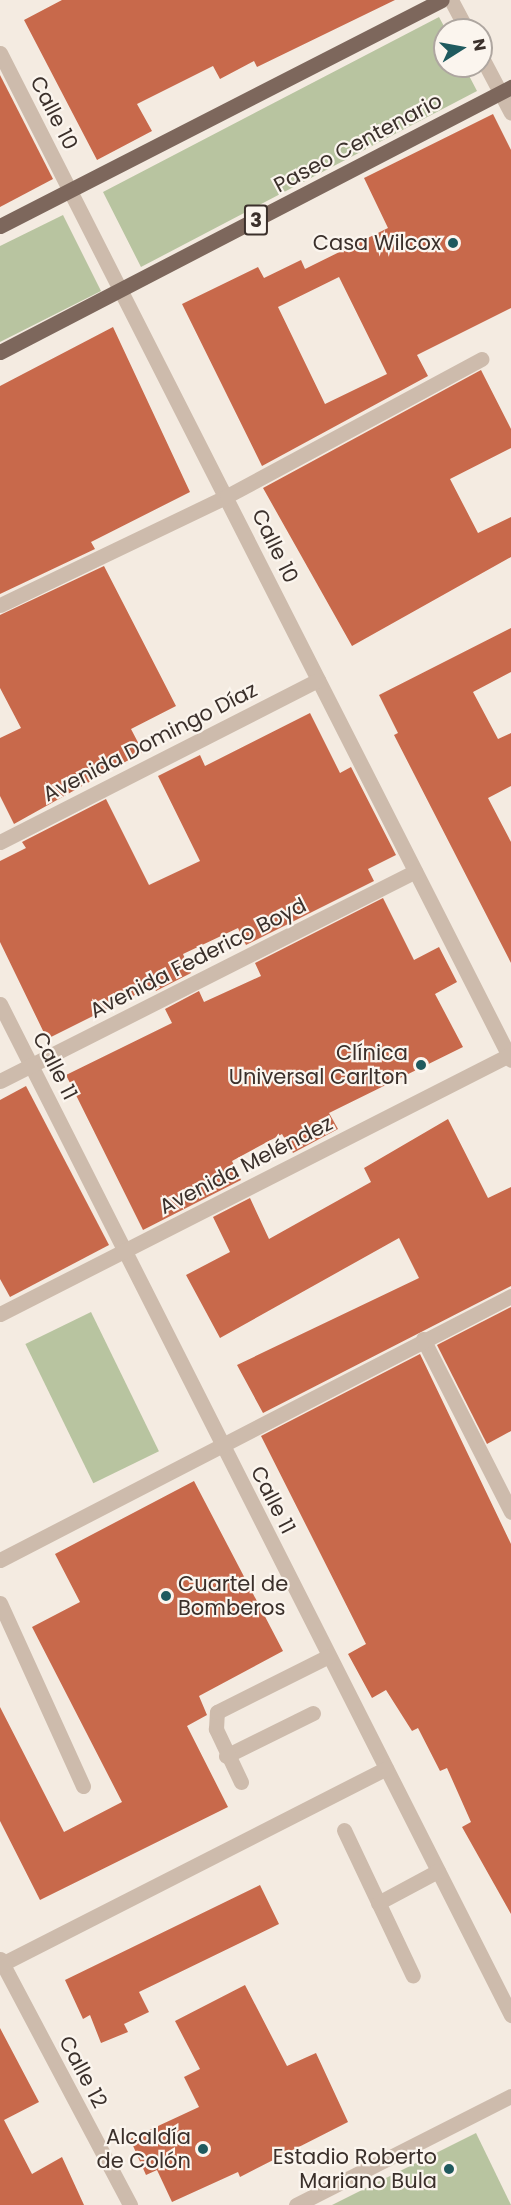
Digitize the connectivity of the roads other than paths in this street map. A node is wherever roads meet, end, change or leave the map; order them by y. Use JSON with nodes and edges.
{"nodes":[{"id":1,"x":442,"y":0,"type":"edge"},
{"id":2,"x":451,"y":0,"type":"edge"},
{"id":3,"x":461,"y":18,"type":"edge"},
{"id":4,"x":0,"y":52,"type":"edge"},
{"id":5,"x":493,"y":72,"type":"edge"},
{"id":6,"x":506,"y":90,"type":"edge"},
{"id":7,"x":511,"y":113,"type":"edge"},
{"id":8,"x":70,"y":190,"type":"junction"},
{"id":9,"x":0,"y":226,"type":"edge"},
{"id":10,"x":121,"y":290,"type":"junction"},
{"id":11,"x":0,"y":352,"type":"edge"},
{"id":12,"x":481,"y":359,"type":"dead end"},
{"id":13,"x":227,"y":496,"type":"junction"},
{"id":14,"x":0,"y":605,"type":"edge"},
{"id":15,"x":318,"y":680,"type":"junction"},
{"id":16,"x":0,"y":842,"type":"edge"},
{"id":17,"x":415,"y":871,"type":"junction"},
{"id":18,"x":0,"y":1004,"type":"edge"},
{"id":19,"x":510,"y":1057,"type":"edge"},
{"id":20,"x":31,"y":1066,"type":"junction"},
{"id":21,"x":0,"y":1081,"type":"edge"},
{"id":22,"x":125,"y":1251,"type":"junction"},
{"id":23,"x":511,"y":1296,"type":"edge"},
{"id":24,"x":0,"y":1314,"type":"edge"},
{"id":25,"x":423,"y":1339,"type":"junction"},
{"id":26,"x":220,"y":1443,"type":"junction"},
{"id":27,"x":511,"y":1512,"type":"edge"},
{"id":28,"x":0,"y":1560,"type":"edge"},
{"id":29,"x":0,"y":1603,"type":"edge"},
{"id":30,"x":329,"y":1656,"type":"junction"},
{"id":31,"x":313,"y":1713,"type":"dead end"},
{"id":32,"x":226,"y":1755,"type":"junction"},
{"id":33,"x":386,"y":1768,"type":"junction"},
{"id":34,"x":241,"y":1782,"type":"dead end"},
{"id":35,"x":83,"y":1786,"type":"dead end"},
{"id":36,"x":344,"y":1830,"type":"dead end"},
{"id":37,"x":438,"y":1871,"type":"junction"},
{"id":38,"x":378,"y":1903,"type":"junction"},
{"id":39,"x":1,"y":1961,"type":"edge"},
{"id":40,"x":413,"y":1976,"type":"dead end"},
{"id":41,"x":511,"y":2014,"type":"edge"},
{"id":42,"x":511,"y":2096,"type":"edge"},
{"id":43,"x":130,"y":2205,"type":"edge"},
{"id":44,"x":296,"y":2205,"type":"edge"}],
"edges":[{"from":1,"to":8,"type":"main road"},
{"from":2,"to":3,"type":"street"},
{"from":4,"to":8,"type":"street","name":"Calle 10"},
{"from":5,"to":6,"type":"street"},
{"from":6,"to":7,"type":"street"},
{"from":6,"to":10,"type":"main road","name":"Paseo Centenario","number":"3"},
{"from":8,"to":9,"type":"main road"},
{"from":8,"to":10,"type":"street","name":"Calle 10"},
{"from":10,"to":11,"type":"main road","name":"Paseo Centenario","number":"3"},
{"from":10,"to":13,"type":"street","name":"Calle 10"},
{"from":12,"to":13,"type":"street"},
{"from":13,"to":14,"type":"street"},
{"from":13,"to":15,"type":"street","name":"Calle 10"},
{"from":15,"to":16,"type":"street","name":"Avenida Domingo Díaz"},
{"from":15,"to":17,"type":"street","name":"Calle 10"},
{"from":17,"to":19,"type":"street","name":"Calle 10"},
{"from":17,"to":20,"type":"street","name":"Avenida Federico Boyd"},
{"from":18,"to":20,"type":"street","name":"Calle 11"},
{"from":19,"to":22,"type":"street","name":"Avenida Meléndez"},
{"from":20,"to":21,"type":"street","name":"Avenida Federico Boyd"},
{"from":20,"to":22,"type":"street","name":"Calle 11"},
{"from":22,"to":24,"type":"street","name":"Avenida Meléndez"},
{"from":22,"to":26,"type":"street","name":"Calle 11"},
{"from":23,"to":25,"type":"street"},
{"from":25,"to":26,"type":"street"},
{"from":25,"to":27,"type":"street"},
{"from":26,"to":28,"type":"street"},
{"from":26,"to":30,"type":"street","name":"Calle 11"},
{"from":29,"to":35,"type":"street"},
{"from":30,"to":32,"type":"street"},
{"from":30,"to":33,"type":"street","name":"Calle 11"},
{"from":31,"to":32,"type":"street"},
{"from":32,"to":34,"type":"street"},
{"from":33,"to":37,"type":"street","name":"Calle 11"},
{"from":33,"to":39,"type":"street"},
{"from":36,"to":38,"type":"street"},
{"from":37,"to":38,"type":"street"},
{"from":37,"to":41,"type":"street","name":"Calle 11"},
{"from":38,"to":40,"type":"street"},
{"from":39,"to":43,"type":"street","name":"Calle 12"},
{"from":42,"to":44,"type":"street"}]}
